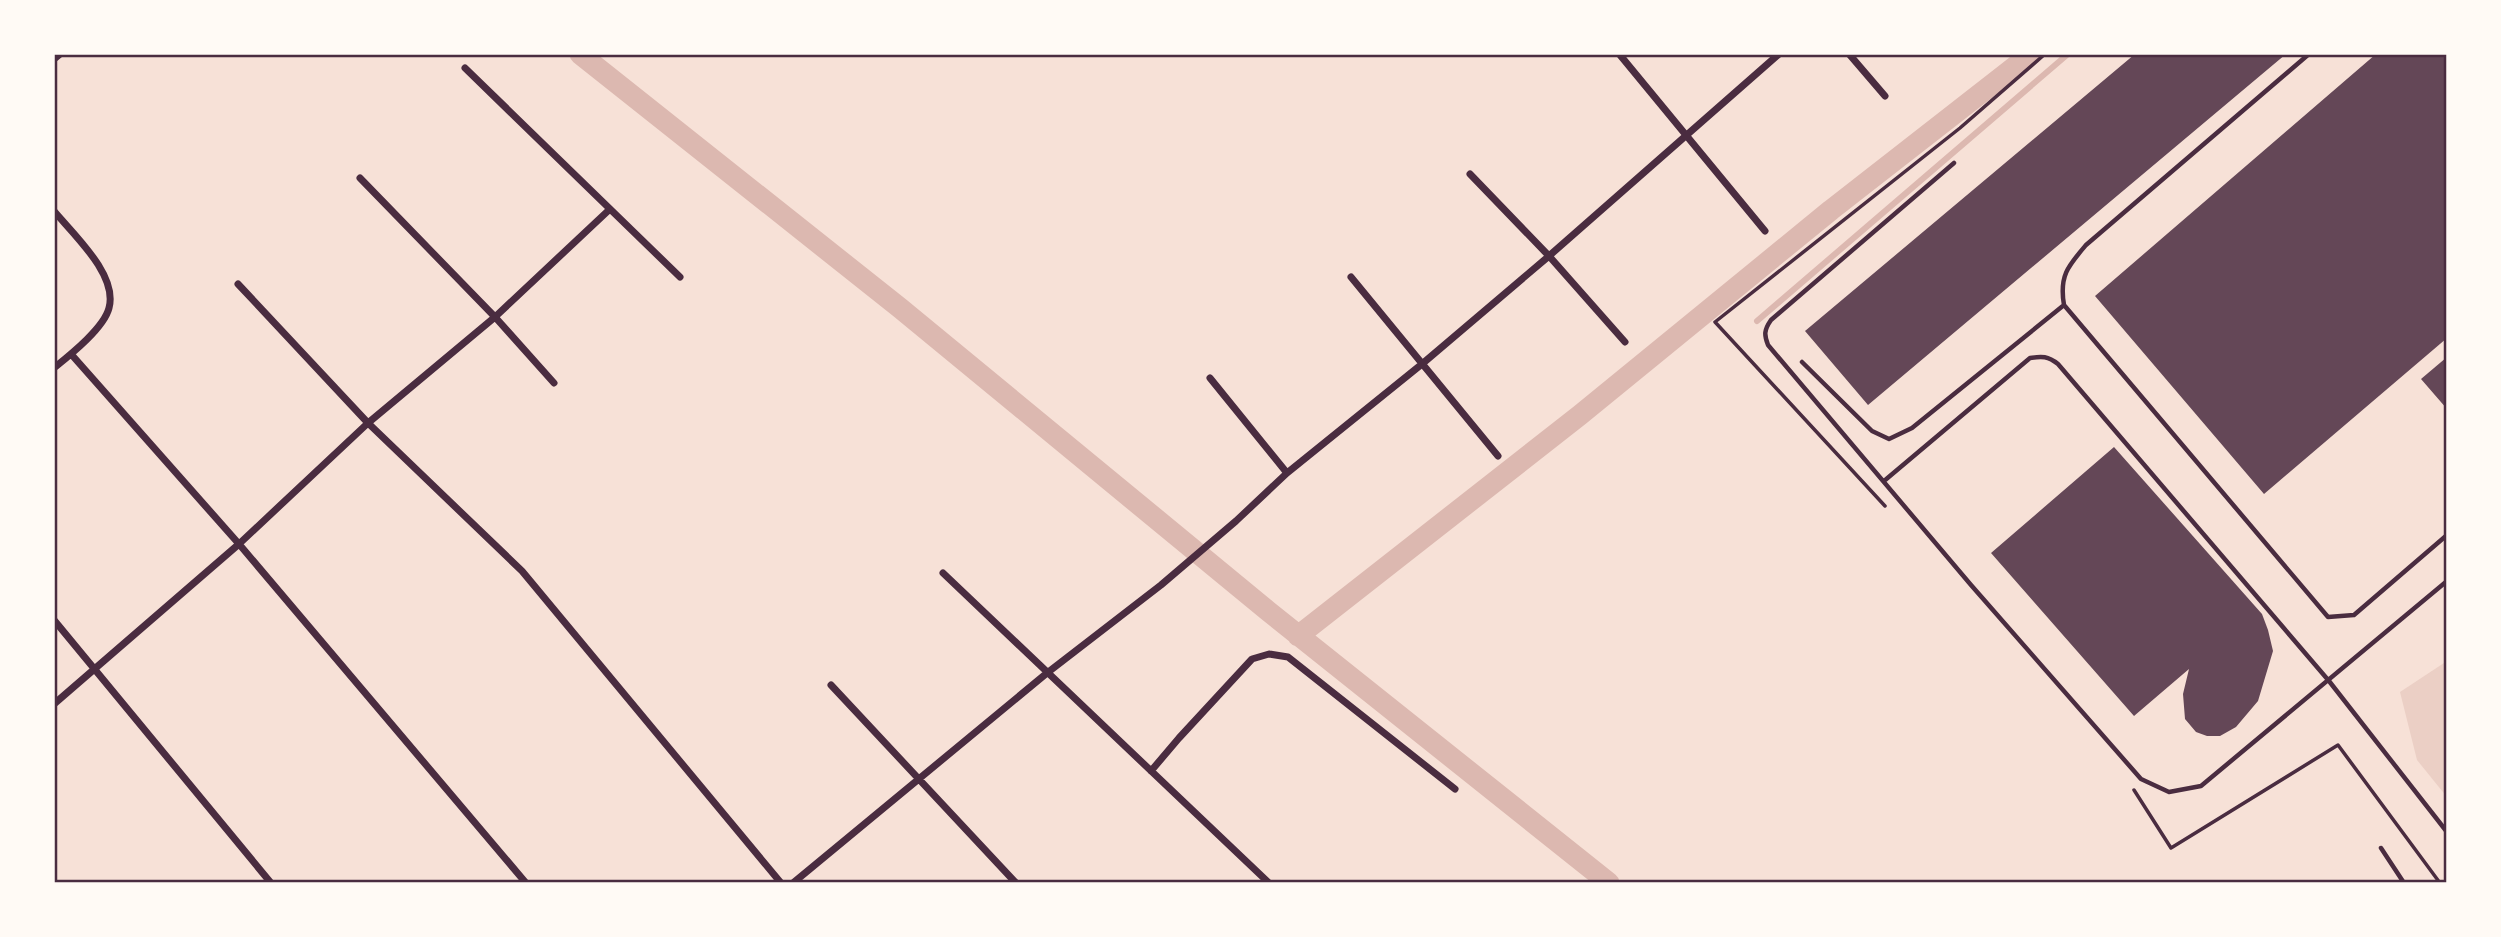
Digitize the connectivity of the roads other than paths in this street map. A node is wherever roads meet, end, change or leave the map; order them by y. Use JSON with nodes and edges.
{"nodes":[{"id":1,"x":60,"y":54,"type":"edge"},
{"id":2,"x":1779,"y":54,"type":"edge"},
{"id":3,"x":1849,"y":54,"type":"edge"},
{"id":4,"x":2309,"y":54,"type":"edge"},
{"id":5,"x":1620,"y":55,"type":"edge"},
{"id":6,"x":54,"y":59,"type":"edge"},
{"id":7,"x":465,"y":68,"type":"dead end"},
{"id":8,"x":1885,"y":96,"type":"dead end"},
{"id":9,"x":1686,"y":136,"type":"junction"},
{"id":10,"x":1954,"y":163,"type":"dead end"},
{"id":11,"x":1469,"y":174,"type":"dead end"},
{"id":12,"x":360,"y":178,"type":"dead end"},
{"id":13,"x":610,"y":209,"type":"junction"},
{"id":14,"x":54,"y":211,"type":"edge"},
{"id":15,"x":1765,"y":231,"type":"dead end"},
{"id":16,"x":1549,"y":256,"type":"junction"},
{"id":17,"x":680,"y":277,"type":"dead end"},
{"id":18,"x":1351,"y":277,"type":"dead end"},
{"id":19,"x":238,"y":284,"type":"dead end"},
{"id":20,"x":2064,"y":305,"type":"junction"},
{"id":21,"x":495,"y":317,"type":"junction"},
{"id":22,"x":1625,"y":342,"type":"dead end"},
{"id":23,"x":71,"y":354,"type":"junction"},
{"id":24,"x":1802,"y":362,"type":"dead end"},
{"id":25,"x":1422,"y":365,"type":"junction"},
{"id":26,"x":54,"y":368,"type":"edge"},
{"id":27,"x":1210,"y":378,"type":"dead end"},
{"id":28,"x":554,"y":383,"type":"dead end"},
{"id":29,"x":368,"y":423,"type":"junction"},
{"id":30,"x":1498,"y":456,"type":"dead end"},
{"id":31,"x":1287,"y":473,"type":"junction"},
{"id":32,"x":1884,"y":481,"type":"junction"},
{"id":33,"x":2447,"y":535,"type":"edge"},
{"id":34,"x":239,"y":544,"type":"junction"},
{"id":35,"x":943,"y":573,"type":"dead end"},
{"id":36,"x":2447,"y":581,"type":"edge"},
{"id":37,"x":54,"y":620,"type":"edge"},
{"id":38,"x":96,"y":669,"type":"junction"},
{"id":39,"x":1047,"y":673,"type":"junction"},
{"id":40,"x":2329,"y":681,"type":"junction"},
{"id":41,"x":831,"y":685,"type":"dead end"},
{"id":42,"x":54,"y":704,"type":"edge"},
{"id":43,"x":1151,"y":771,"type":"junction"},
{"id":44,"x":919,"y":779,"type":"junction"},
{"id":45,"x":1455,"y":789,"type":"dead end"},
{"id":46,"x":2447,"y":832,"type":"edge"},
{"id":47,"x":2381,"y":848,"type":"dead end"},
{"id":48,"x":271,"y":883,"type":"edge"},
{"id":49,"x":526,"y":883,"type":"edge"},
{"id":50,"x":781,"y":883,"type":"edge"},
{"id":51,"x":793,"y":883,"type":"edge"},
{"id":52,"x":1016,"y":883,"type":"edge"},
{"id":53,"x":1269,"y":883,"type":"edge"},
{"id":54,"x":2404,"y":883,"type":"edge"}],
"edges":[{"from":1,"to":6,"type":"street"},
{"from":2,"to":9,"type":"street"},
{"from":3,"to":8,"type":"street"},
{"from":4,"to":20,"type":"lane"},
{"from":5,"to":9,"type":"street"},
{"from":7,"to":13,"type":"street"},
{"from":9,"to":15,"type":"street"},
{"from":9,"to":16,"type":"street"},
{"from":10,"to":32,"type":"lane"},
{"from":11,"to":16,"type":"street"},
{"from":12,"to":21,"type":"street"},
{"from":13,"to":17,"type":"street"},
{"from":13,"to":21,"type":"street"},
{"from":14,"to":23,"type":"street"},
{"from":16,"to":22,"type":"street"},
{"from":16,"to":25,"type":"street"},
{"from":18,"to":25,"type":"street"},
{"from":19,"to":29,"type":"street"},
{"from":20,"to":24,"type":"lane"},
{"from":20,"to":33,"type":"lane"},
{"from":21,"to":28,"type":"street"},
{"from":21,"to":29,"type":"street"},
{"from":23,"to":26,"type":"street"},
{"from":23,"to":34,"type":"street"},
{"from":25,"to":30,"type":"street"},
{"from":25,"to":31,"type":"street"},
{"from":27,"to":31,"type":"street"},
{"from":29,"to":34,"type":"street"},
{"from":29,"to":50,"type":"street"},
{"from":31,"to":39,"type":"street"},
{"from":32,"to":40,"type":"lane"},
{"from":32,"to":40,"type":"lane"},
{"from":34,"to":38,"type":"street"},
{"from":34,"to":49,"type":"street"},
{"from":35,"to":39,"type":"street"},
{"from":36,"to":40,"type":"lane"},
{"from":37,"to":38,"type":"street"},
{"from":38,"to":42,"type":"street"},
{"from":38,"to":48,"type":"street"},
{"from":39,"to":43,"type":"street"},
{"from":39,"to":44,"type":"street"},
{"from":40,"to":46,"type":"lane"},
{"from":41,"to":44,"type":"street"},
{"from":43,"to":45,"type":"street"},
{"from":43,"to":53,"type":"street"},
{"from":44,"to":51,"type":"street"},
{"from":44,"to":52,"type":"street"},
{"from":47,"to":54,"type":"lane"}]}
